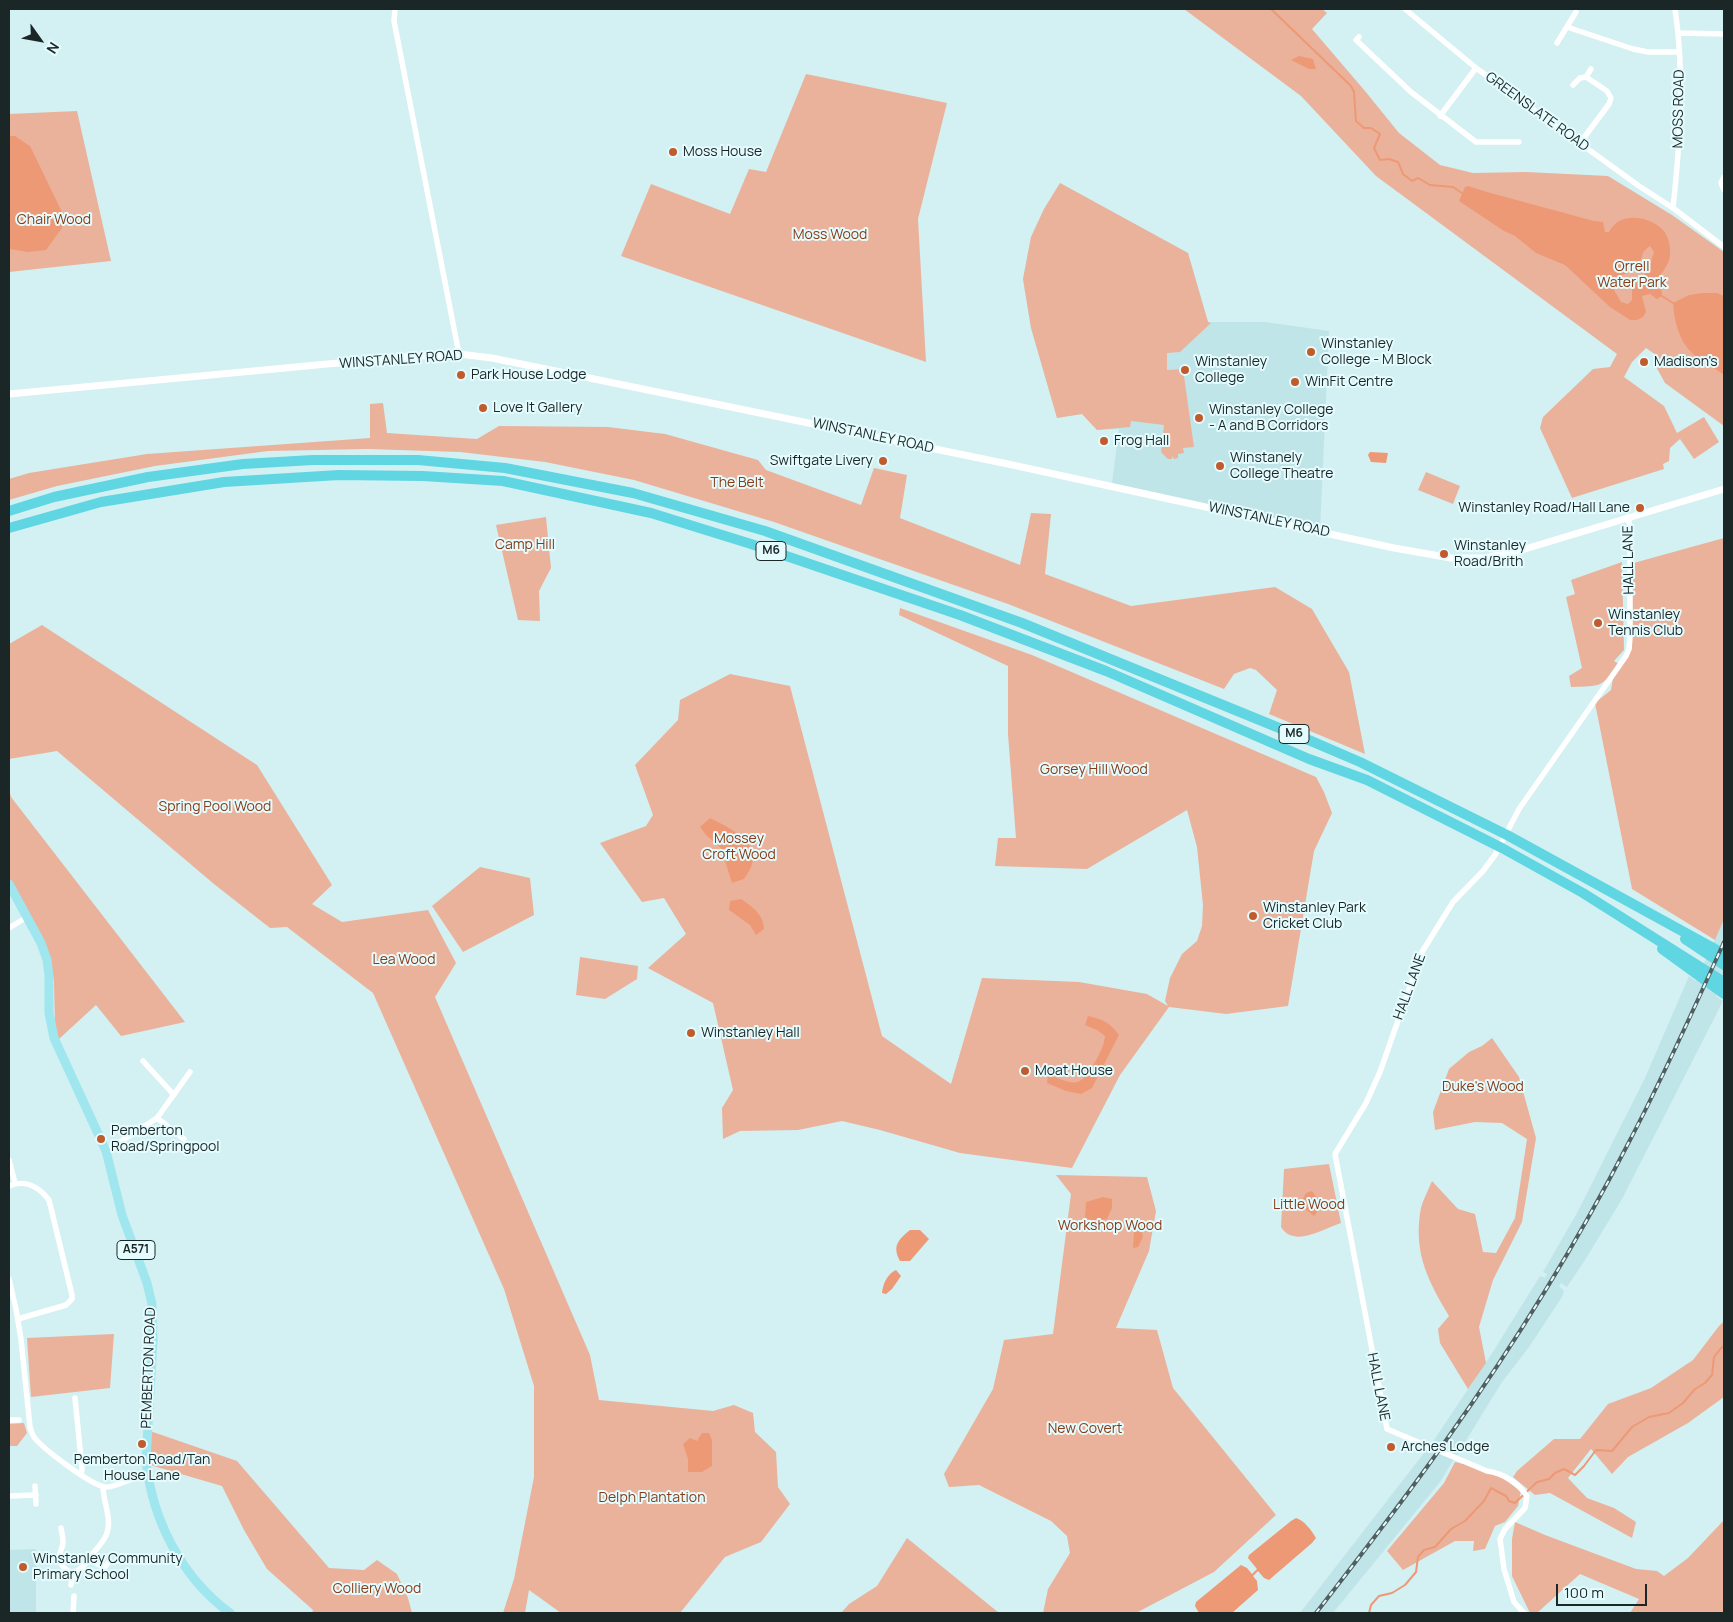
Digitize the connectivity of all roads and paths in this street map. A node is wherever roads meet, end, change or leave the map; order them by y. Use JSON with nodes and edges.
{"nodes":[{"id":1,"x":395,"y":9,"type":"edge"},
{"id":2,"x":1405,"y":9,"type":"edge"},
{"id":3,"x":1675,"y":9,"type":"edge"},
{"id":4,"x":1576,"y":12,"type":"dead end"},
{"id":5,"x":1567,"y":27,"type":"junction"},
{"id":6,"x":1679,"y":33,"type":"junction"},
{"id":7,"x":1724,"y":34,"type":"edge"},
{"id":8,"x":1359,"y":36,"type":"dead end"},
{"id":9,"x":1557,"y":43,"type":"dead end"},
{"id":10,"x":1679,"y":52,"type":"junction"},
{"id":11,"x":1476,"y":68,"type":"junction"},
{"id":12,"x":1592,"y":68,"type":"dead end"},
{"id":13,"x":1586,"y":77,"type":"junction"},
{"id":14,"x":1573,"y":85,"type":"dead end"},
{"id":15,"x":1440,"y":116,"type":"junction"},
{"id":16,"x":1518,"y":142,"type":"dead end"},
{"id":17,"x":1580,"y":143,"type":"junction"},
{"id":18,"x":1724,"y":177,"type":"edge"},
{"id":19,"x":1724,"y":190,"type":"edge"},
{"id":20,"x":1674,"y":208,"type":"junction"},
{"id":21,"x":1724,"y":247,"type":"edge"},
{"id":22,"x":459,"y":354,"type":"junction"},
{"id":23,"x":9,"y":394,"type":"edge"},
{"id":24,"x":1724,"y":489,"type":"edge"},
{"id":25,"x":9,"y":511,"type":"edge"},
{"id":26,"x":1628,"y":517,"type":"junction"},
{"id":27,"x":9,"y":528,"type":"edge"},
{"id":28,"x":9,"y":884,"type":"edge"},
{"id":29,"x":28,"y":917,"type":"junction"},
{"id":30,"x":9,"y":928,"type":"edge"},
{"id":31,"x":1700,"y":944,"type":"junction"},
{"id":32,"x":1724,"y":954,"type":"edge"},
{"id":33,"x":1689,"y":964,"type":"junction"},
{"id":34,"x":1724,"y":965,"type":"edge"},
{"id":35,"x":1724,"y":982,"type":"edge"},
{"id":36,"x":1724,"y":994,"type":"edge"},
{"id":37,"x":143,"y":1061,"type":"dead end"},
{"id":38,"x":190,"y":1072,"type":"dead end"},
{"id":39,"x":174,"y":1095,"type":"junction"},
{"id":40,"x":157,"y":1118,"type":"junction"},
{"id":41,"x":184,"y":1139,"type":"dead end"},
{"id":42,"x":106,"y":1151,"type":"junction"},
{"id":43,"x":9,"y":1160,"type":"edge"},
{"id":44,"x":12,"y":1184,"type":"edge"},
{"id":45,"x":9,"y":1279,"type":"edge"},
{"id":46,"x":18,"y":1319,"type":"junction"},
{"id":47,"x":75,"y":1398,"type":"dead end"},
{"id":48,"x":9,"y":1420,"type":"edge"},
{"id":49,"x":19,"y":1420,"type":"dead end"},
{"id":50,"x":148,"y":1473,"type":"junction"},
{"id":51,"x":81,"y":1475,"type":"junction"},
{"id":52,"x":35,"y":1486,"type":"dead end"},
{"id":53,"x":103,"y":1487,"type":"junction"},
{"id":54,"x":36,"y":1495,"type":"junction"},
{"id":55,"x":9,"y":1496,"type":"edge"},
{"id":56,"x":36,"y":1504,"type":"dead end"},
{"id":57,"x":61,"y":1528,"type":"dead end"},
{"id":58,"x":90,"y":1559,"type":"junction"},
{"id":59,"x":104,"y":1568,"type":"dead end"},
{"id":60,"x":73,"y":1572,"type":"junction"},
{"id":61,"x":72,"y":1585,"type":"dead end"},
{"id":62,"x":74,"y":1596,"type":"dead end"},
{"id":63,"x":73,"y":1613,"type":"edge"},
{"id":64,"x":230,"y":1613,"type":"edge"},
{"id":65,"x":1524,"y":1613,"type":"edge"}],
"edges":[{"from":1,"to":22,"type":"street"},
{"from":2,"to":11,"type":"street","name":"GREENSLATE ROAD"},
{"from":3,"to":6,"type":"street","name":"MOSS ROAD"},
{"from":4,"to":5,"type":"street"},
{"from":5,"to":9,"type":"street"},
{"from":5,"to":10,"type":"street"},
{"from":6,"to":7,"type":"street"},
{"from":6,"to":10,"type":"street","name":"MOSS ROAD"},
{"from":8,"to":15,"type":"street"},
{"from":10,"to":20,"type":"street","name":"MOSS ROAD"},
{"from":11,"to":15,"type":"street"},
{"from":11,"to":17,"type":"street","name":"GREENSLATE ROAD"},
{"from":12,"to":13,"type":"street"},
{"from":13,"to":14,"type":"street"},
{"from":13,"to":17,"type":"street"},
{"from":15,"to":16,"type":"street"},
{"from":17,"to":20,"type":"street","name":"GREENSLATE ROAD"},
{"from":18,"to":19,"type":"street"},
{"from":20,"to":21,"type":"street","name":"GREENSLATE ROAD"},
{"from":22,"to":23,"type":"street","name":"WINSTANLEY ROAD"},
{"from":22,"to":26,"type":"street","name":"WINSTANLEY ROAD"},
{"from":24,"to":26,"type":"street","name":"WINSTANLEY ROAD"},
{"from":25,"to":31,"type":"highway","number":"M6"},
{"from":26,"to":65,"type":"street","name":"HALL LANE"},
{"from":27,"to":33,"type":"highway","number":"M6"},
{"from":28,"to":29,"type":"main road","name":"PEMBERTON ROAD","number":"A571"},
{"from":29,"to":30,"type":"street"},
{"from":29,"to":42,"type":"main road","name":"PEMBERTON ROAD","number":"A571"},
{"from":31,"to":32,"type":"highway","number":"M6"},
{"from":31,"to":34,"type":"highway","number":"M6"},
{"from":33,"to":35,"type":"highway","number":"M6"},
{"from":33,"to":36,"type":"highway","number":"M6"},
{"from":37,"to":39,"type":"street"},
{"from":38,"to":39,"type":"street"},
{"from":39,"to":40,"type":"street"},
{"from":40,"to":41,"type":"street"},
{"from":40,"to":42,"type":"street"},
{"from":42,"to":50,"type":"main road","name":"PEMBERTON ROAD","number":"A571"},
{"from":43,"to":44,"type":"street"},
{"from":44,"to":46,"type":"street"},
{"from":45,"to":46,"type":"street"},
{"from":46,"to":51,"type":"street"},
{"from":47,"to":51,"type":"street"},
{"from":48,"to":49,"type":"street"},
{"from":50,"to":53,"type":"street"},
{"from":50,"to":64,"type":"main road","name":"PEMBERTON ROAD","number":"A571"},
{"from":51,"to":53,"type":"street"},
{"from":52,"to":54,"type":"street"},
{"from":53,"to":58,"type":"street"},
{"from":54,"to":55,"type":"street"},
{"from":54,"to":56,"type":"street"},
{"from":57,"to":60,"type":"street"},
{"from":58,"to":59,"type":"street"},
{"from":58,"to":60,"type":"street"},
{"from":60,"to":61,"type":"street"},
{"from":62,"to":63,"type":"street"}]}
